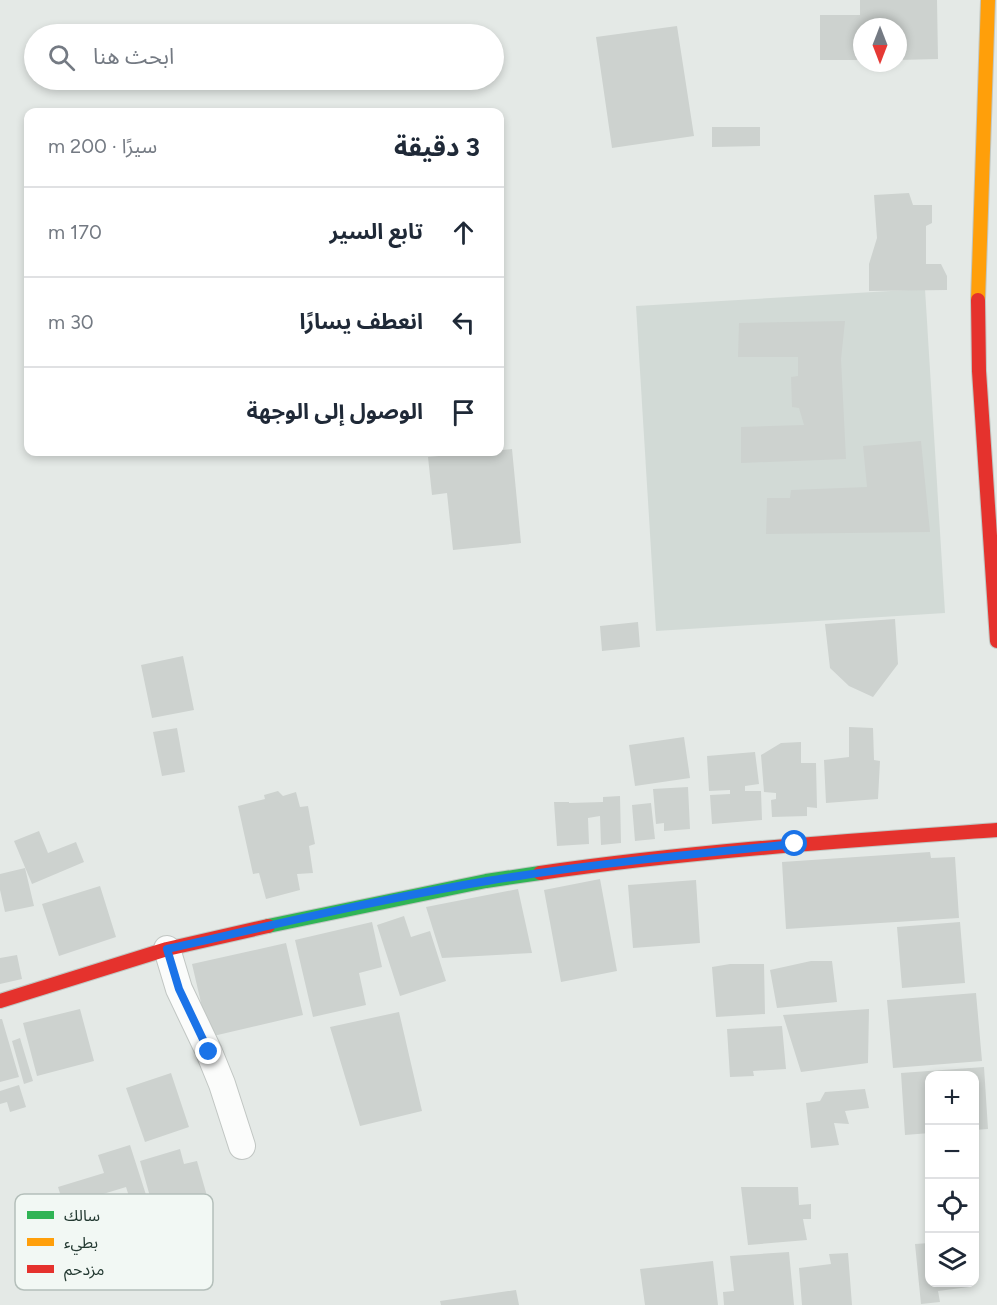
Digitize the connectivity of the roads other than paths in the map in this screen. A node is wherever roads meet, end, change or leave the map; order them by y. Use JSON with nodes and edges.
{"nodes":[{"id":1,"x":988,"y":0,"type":"edge"},
{"id":2,"x":988,"y":287,"type":"edge"},
{"id":3,"x":997,"y":641,"type":"edge"},
{"id":4,"x":997,"y":830,"type":"edge"},
{"id":5,"x":167,"y":949,"type":"junction"},
{"id":6,"x":0,"y":1001,"type":"edge"},
{"id":7,"x":242,"y":1146,"type":"dead end"}],
"edges":[{"from":1,"to":2,"type":"street"},
{"from":2,"to":3,"type":"street"},
{"from":4,"to":5,"type":"street"},
{"from":5,"to":6,"type":"street"},
{"from":5,"to":7,"type":"street"}]}
